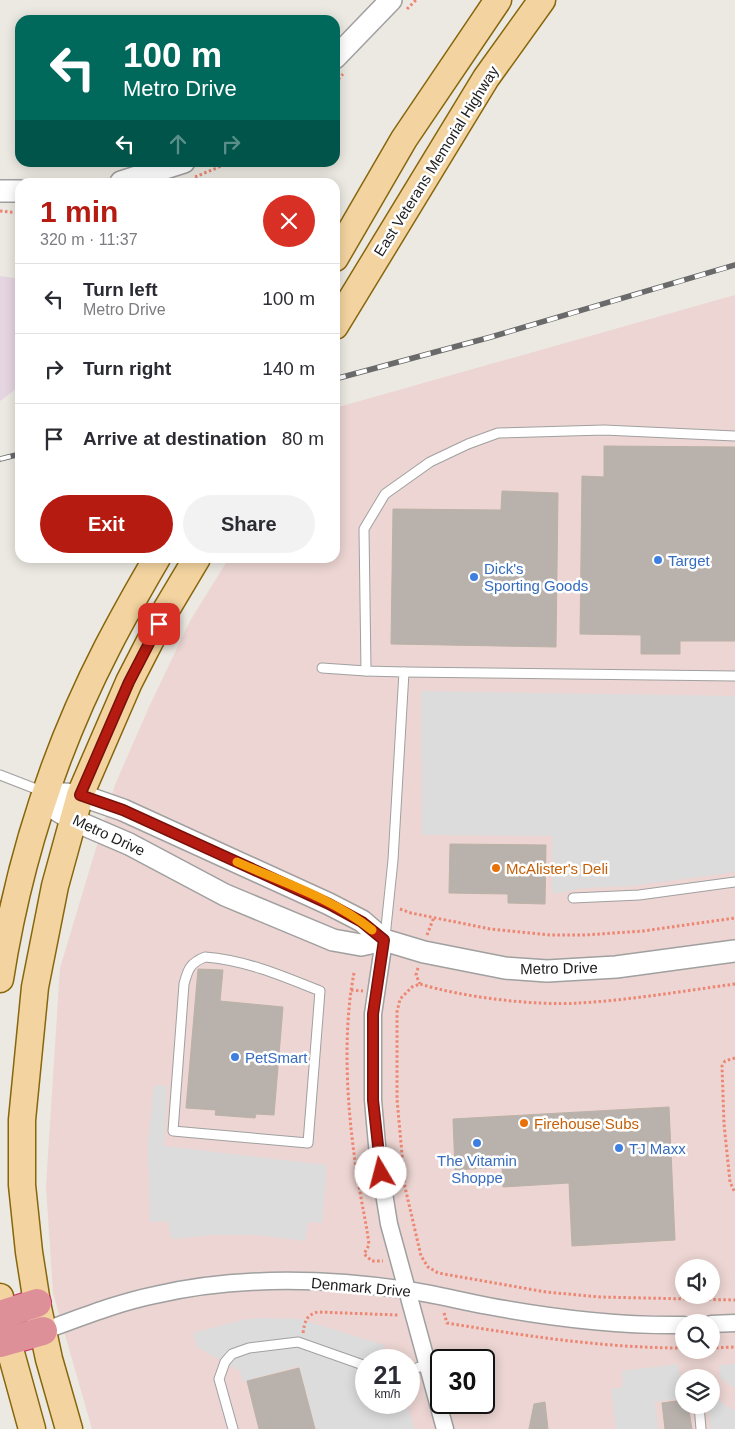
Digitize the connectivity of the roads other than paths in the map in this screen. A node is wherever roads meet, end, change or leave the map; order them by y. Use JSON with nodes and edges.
{"nodes":[{"id":1,"x":391,"y":0,"type":"edge"},
{"id":2,"x":498,"y":0,"type":"edge"},
{"id":3,"x":542,"y":0,"type":"edge"},
{"id":4,"x":340,"y":53,"type":"edge"},
{"id":5,"x":188,"y":171,"type":"edge"},
{"id":6,"x":145,"y":178,"type":"edge"},
{"id":7,"x":0,"y":191,"type":"edge"},
{"id":8,"x":15,"y":192,"type":"edge"},
{"id":9,"x":340,"y":249,"type":"edge"},
{"id":10,"x":340,"y":318,"type":"edge"},
{"id":11,"x":735,"y":436,"type":"edge"},
{"id":12,"x":154,"y":563,"type":"edge"},
{"id":13,"x":195,"y":563,"type":"edge"},
{"id":14,"x":322,"y":668,"type":"dead end"},
{"id":15,"x":366,"y":671,"type":"junction"},
{"id":16,"x":404,"y":672,"type":"junction"},
{"id":17,"x":735,"y":676,"type":"edge"},
{"id":18,"x":0,"y":775,"type":"edge"},
{"id":19,"x":46,"y":794,"type":"junction"},
{"id":20,"x":80,"y":795,"type":"junction"},
{"id":21,"x":74,"y":820,"type":"junction"},
{"id":22,"x":735,"y":882,"type":"edge"},
{"id":23,"x":573,"y":898,"type":"dead end"},
{"id":24,"x":384,"y":940,"type":"junction"},
{"id":25,"x":735,"y":951,"type":"edge"},
{"id":26,"x":0,"y":979,"type":"edge"},
{"id":27,"x":309,"y":1125,"type":"joint"},
{"id":28,"x":407,"y":1290,"type":"junction"},
{"id":29,"x":37,"y":1303,"type":"junction"},
{"id":30,"x":1,"y":1309,"type":"edge"},
{"id":31,"x":735,"y":1323,"type":"edge"},
{"id":32,"x":675,"y":1324,"type":"edge"},
{"id":33,"x":720,"y":1324,"type":"edge"},
{"id":34,"x":43,"y":1331,"type":"junction"},
{"id":35,"x":4,"y":1343,"type":"edge"},
{"id":36,"x":355,"y":1362,"type":"edge"},
{"id":37,"x":428,"y":1365,"type":"junction"},
{"id":38,"x":420,"y":1367,"type":"edge"},
{"id":39,"x":700,"y":1414,"type":"edge"},
{"id":40,"x":32,"y":1429,"type":"edge"},
{"id":41,"x":69,"y":1429,"type":"edge"},
{"id":42,"x":233,"y":1429,"type":"edge"},
{"id":43,"x":445,"y":1429,"type":"edge"},
{"id":44,"x":701,"y":1429,"type":"edge"}],
"edges":[{"from":1,"to":4,"type":"street"},
{"from":2,"to":9,"type":"main road"},
{"from":3,"to":10,"type":"main road","name":"East Veterans Memorial Highway"},
{"from":5,"to":6,"type":"street"},
{"from":7,"to":8,"type":"street"},
{"from":11,"to":15,"type":"lane"},
{"from":12,"to":19,"type":"main road"},
{"from":13,"to":20,"type":"main road"},
{"from":14,"to":15,"type":"lane"},
{"from":15,"to":16,"type":"lane"},
{"from":16,"to":17,"type":"lane"},
{"from":16,"to":24,"type":"lane"},
{"from":18,"to":19,"type":"lane"},
{"from":19,"to":20,"type":"street","name":"Metro Drive"},
{"from":19,"to":21,"type":"street","name":"Metro Drive"},
{"from":19,"to":26,"type":"main road"},
{"from":20,"to":21,"type":"main road"},
{"from":20,"to":24,"type":"street","name":"Metro Drive"},
{"from":21,"to":24,"type":"street","name":"Metro Drive"},
{"from":21,"to":29,"type":"main road"},
{"from":22,"to":23,"type":"lane"},
{"from":24,"to":25,"type":"street","name":"Metro Drive"},
{"from":24,"to":28,"type":"street"},
{"from":27,"to":27,"type":"lane"},
{"from":28,"to":32,"type":"street","name":"Denmark Drive"},
{"from":28,"to":34,"type":"street","name":"Denmark Drive"},
{"from":28,"to":37,"type":"street"},
{"from":29,"to":30,"type":"highway"},
{"from":29,"to":34,"type":"main road"},
{"from":30,"to":35,"type":"main road"},
{"from":31,"to":33,"type":"street"},
{"from":34,"to":35,"type":"highway"},
{"from":34,"to":41,"type":"main road"},
{"from":35,"to":40,"type":"main road"},
{"from":36,"to":42,"type":"lane"},
{"from":37,"to":38,"type":"lane"},
{"from":37,"to":43,"type":"street"},
{"from":39,"to":44,"type":"lane"}]}
